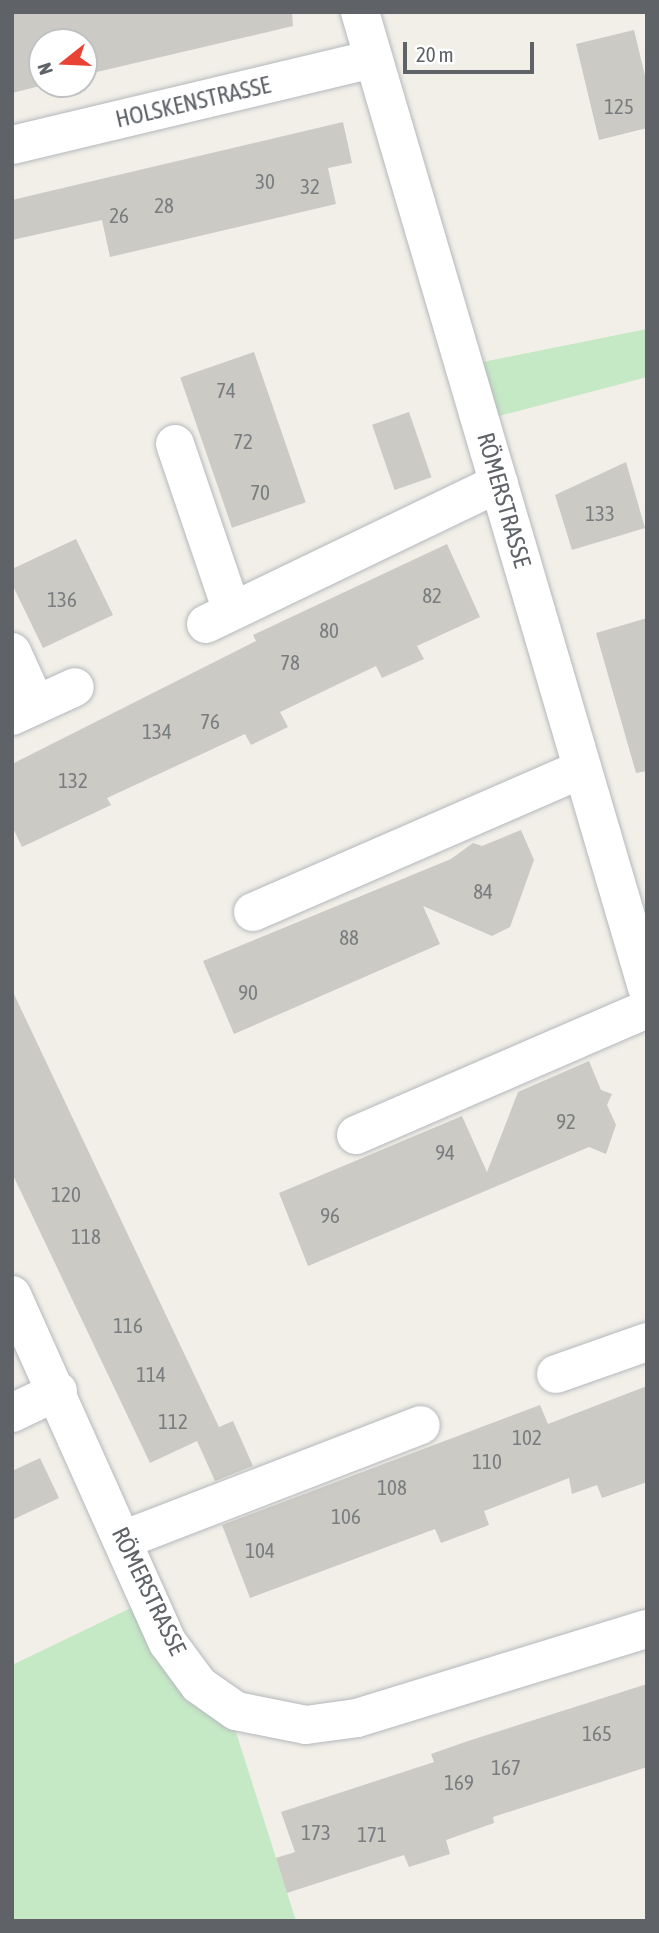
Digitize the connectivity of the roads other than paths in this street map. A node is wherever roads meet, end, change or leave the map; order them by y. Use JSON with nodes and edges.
{"nodes":[{"id":1,"x":360,"y":12,"type":"edge"},
{"id":2,"x":373,"y":59,"type":"junction"},
{"id":3,"x":12,"y":145,"type":"edge"},
{"id":4,"x":175,"y":444,"type":"dead end"},
{"id":5,"x":499,"y":483,"type":"junction"},
{"id":6,"x":12,"y":652,"type":"edge"},
{"id":7,"x":75,"y":687,"type":"dead end"},
{"id":8,"x":24,"y":710,"type":"edge"},
{"id":9,"x":582,"y":769,"type":"junction"},
{"id":10,"x":253,"y":912,"type":"dead end"},
{"id":11,"x":647,"y":988,"type":"edge"},
{"id":12,"x":647,"y":1009,"type":"edge"},
{"id":13,"x":356,"y":1135,"type":"dead end"},
{"id":14,"x":12,"y":1295,"type":"edge"},
{"id":15,"x":647,"y":1342,"type":"edge"},
{"id":16,"x":556,"y":1374,"type":"dead end"},
{"id":17,"x":58,"y":1391,"type":"junction"},
{"id":18,"x":12,"y":1412,"type":"edge"},
{"id":19,"x":421,"y":1425,"type":"dead end"},
{"id":20,"x":123,"y":1539,"type":"junction"},
{"id":21,"x":647,"y":1629,"type":"edge"}],
"edges":[{"from":1,"to":2,"type":"street","name":"RÖMERSTRASSE"},
{"from":2,"to":3,"type":"street","name":"HOLSKENSTRASSE"},
{"from":2,"to":5,"type":"street","name":"RÖMERSTRASSE"},
{"from":4,"to":5,"type":"street"},
{"from":5,"to":9,"type":"street","name":"RÖMERSTRASSE"},
{"from":6,"to":8,"type":"street"},
{"from":7,"to":8,"type":"street"},
{"from":9,"to":10,"type":"street"},
{"from":9,"to":11,"type":"street","name":"RÖMERSTRASSE"},
{"from":12,"to":13,"type":"street"},
{"from":14,"to":17,"type":"street","name":"RÖMERSTRASSE"},
{"from":15,"to":16,"type":"street"},
{"from":17,"to":18,"type":"street"},
{"from":17,"to":20,"type":"street","name":"RÖMERSTRASSE"},
{"from":19,"to":20,"type":"street"},
{"from":20,"to":21,"type":"street","name":"RÖMERSTRASSE"}]}
